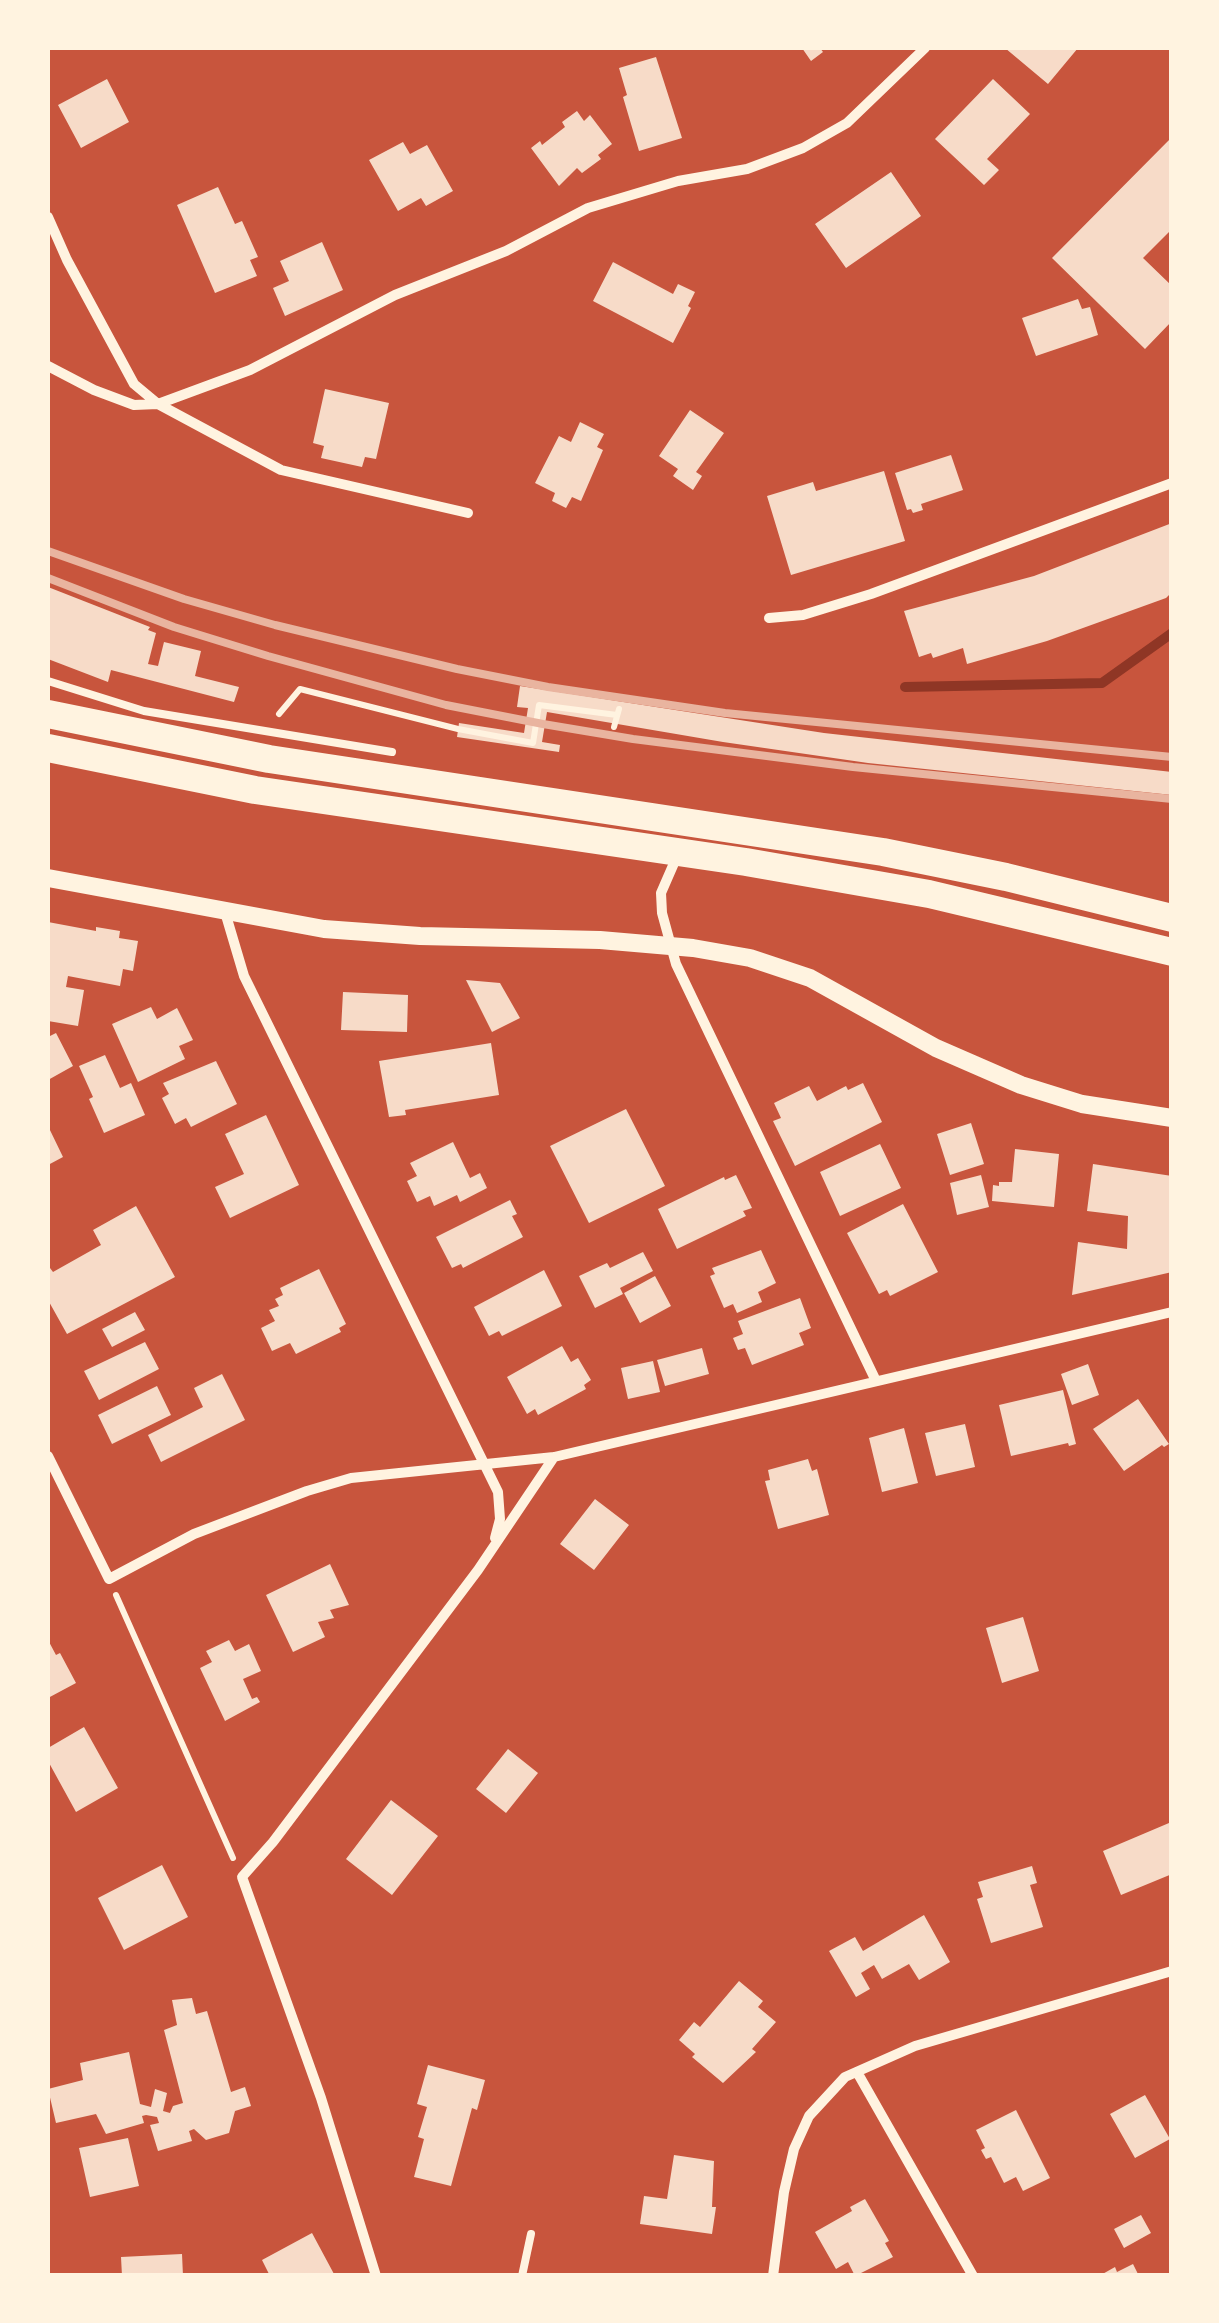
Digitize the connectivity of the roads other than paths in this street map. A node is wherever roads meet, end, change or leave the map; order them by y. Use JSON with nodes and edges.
{"nodes":[{"id":1,"x":924,"y":48,"type":"edge"},
{"id":2,"x":48,"y":217,"type":"edge"},
{"id":3,"x":48,"y":366,"type":"edge"},
{"id":4,"x":158,"y":404,"type":"junction"},
{"id":5,"x":1172,"y":483,"type":"edge"},
{"id":6,"x":468,"y":513,"type":"dead end"},
{"id":7,"x":769,"y":618,"type":"dead end"},
{"id":8,"x":48,"y":680,"type":"edge"},
{"id":9,"x":48,"y":714,"type":"edge"},
{"id":10,"x":48,"y":748,"type":"edge"},
{"id":11,"x":392,"y":752,"type":"dead end"},
{"id":12,"x":690,"y":838,"type":"junction"},
{"id":13,"x":48,"y":878,"type":"edge"},
{"id":14,"x":225,"y":912,"type":"junction"},
{"id":15,"x":1172,"y":918,"type":"edge"},
{"id":16,"x":670,"y":946,"type":"junction"},
{"id":17,"x":1172,"y":952,"type":"edge"},
{"id":18,"x":1172,"y":1118,"type":"edge"},
{"id":19,"x":1172,"y":1312,"type":"edge"},
{"id":20,"x":876,"y":1381,"type":"junction"},
{"id":21,"x":48,"y":1456,"type":"edge"},
{"id":22,"x":554,"y":1457,"type":"junction"},
{"id":23,"x":486,"y":1465,"type":"junction"},
{"id":24,"x":478,"y":1570,"type":"junction"},
{"id":25,"x":1172,"y":1971,"type":"edge"},
{"id":26,"x":857,"y":2072,"type":"junction"},
{"id":27,"x":531,"y":2234,"type":"dead end"},
{"id":28,"x":376,"y":2276,"type":"edge"},
{"id":29,"x":522,"y":2276,"type":"edge"},
{"id":30,"x":773,"y":2276,"type":"edge"},
{"id":31,"x":973,"y":2276,"type":"edge"}],
"edges":[{"from":1,"to":4,"type":"street"},
{"from":2,"to":4,"type":"street"},
{"from":3,"to":4,"type":"street"},
{"from":4,"to":6,"type":"street"},
{"from":5,"to":7,"type":"street"},
{"from":8,"to":11,"type":"lane"},
{"from":9,"to":12,"type":"highway"},
{"from":10,"to":12,"type":"highway"},
{"from":12,"to":15,"type":"highway"},
{"from":12,"to":16,"type":"street"},
{"from":12,"to":17,"type":"highway"},
{"from":13,"to":14,"type":"street"},
{"from":14,"to":16,"type":"street"},
{"from":14,"to":23,"type":"street"},
{"from":16,"to":18,"type":"street"},
{"from":16,"to":20,"type":"street"},
{"from":19,"to":20,"type":"street"},
{"from":20,"to":22,"type":"street"},
{"from":21,"to":23,"type":"street"},
{"from":22,"to":23,"type":"street"},
{"from":22,"to":24,"type":"street"},
{"from":23,"to":24,"type":"street"},
{"from":24,"to":28,"type":"street"},
{"from":25,"to":26,"type":"street"},
{"from":26,"to":30,"type":"street"},
{"from":26,"to":31,"type":"street"},
{"from":27,"to":29,"type":"lane"}]}
